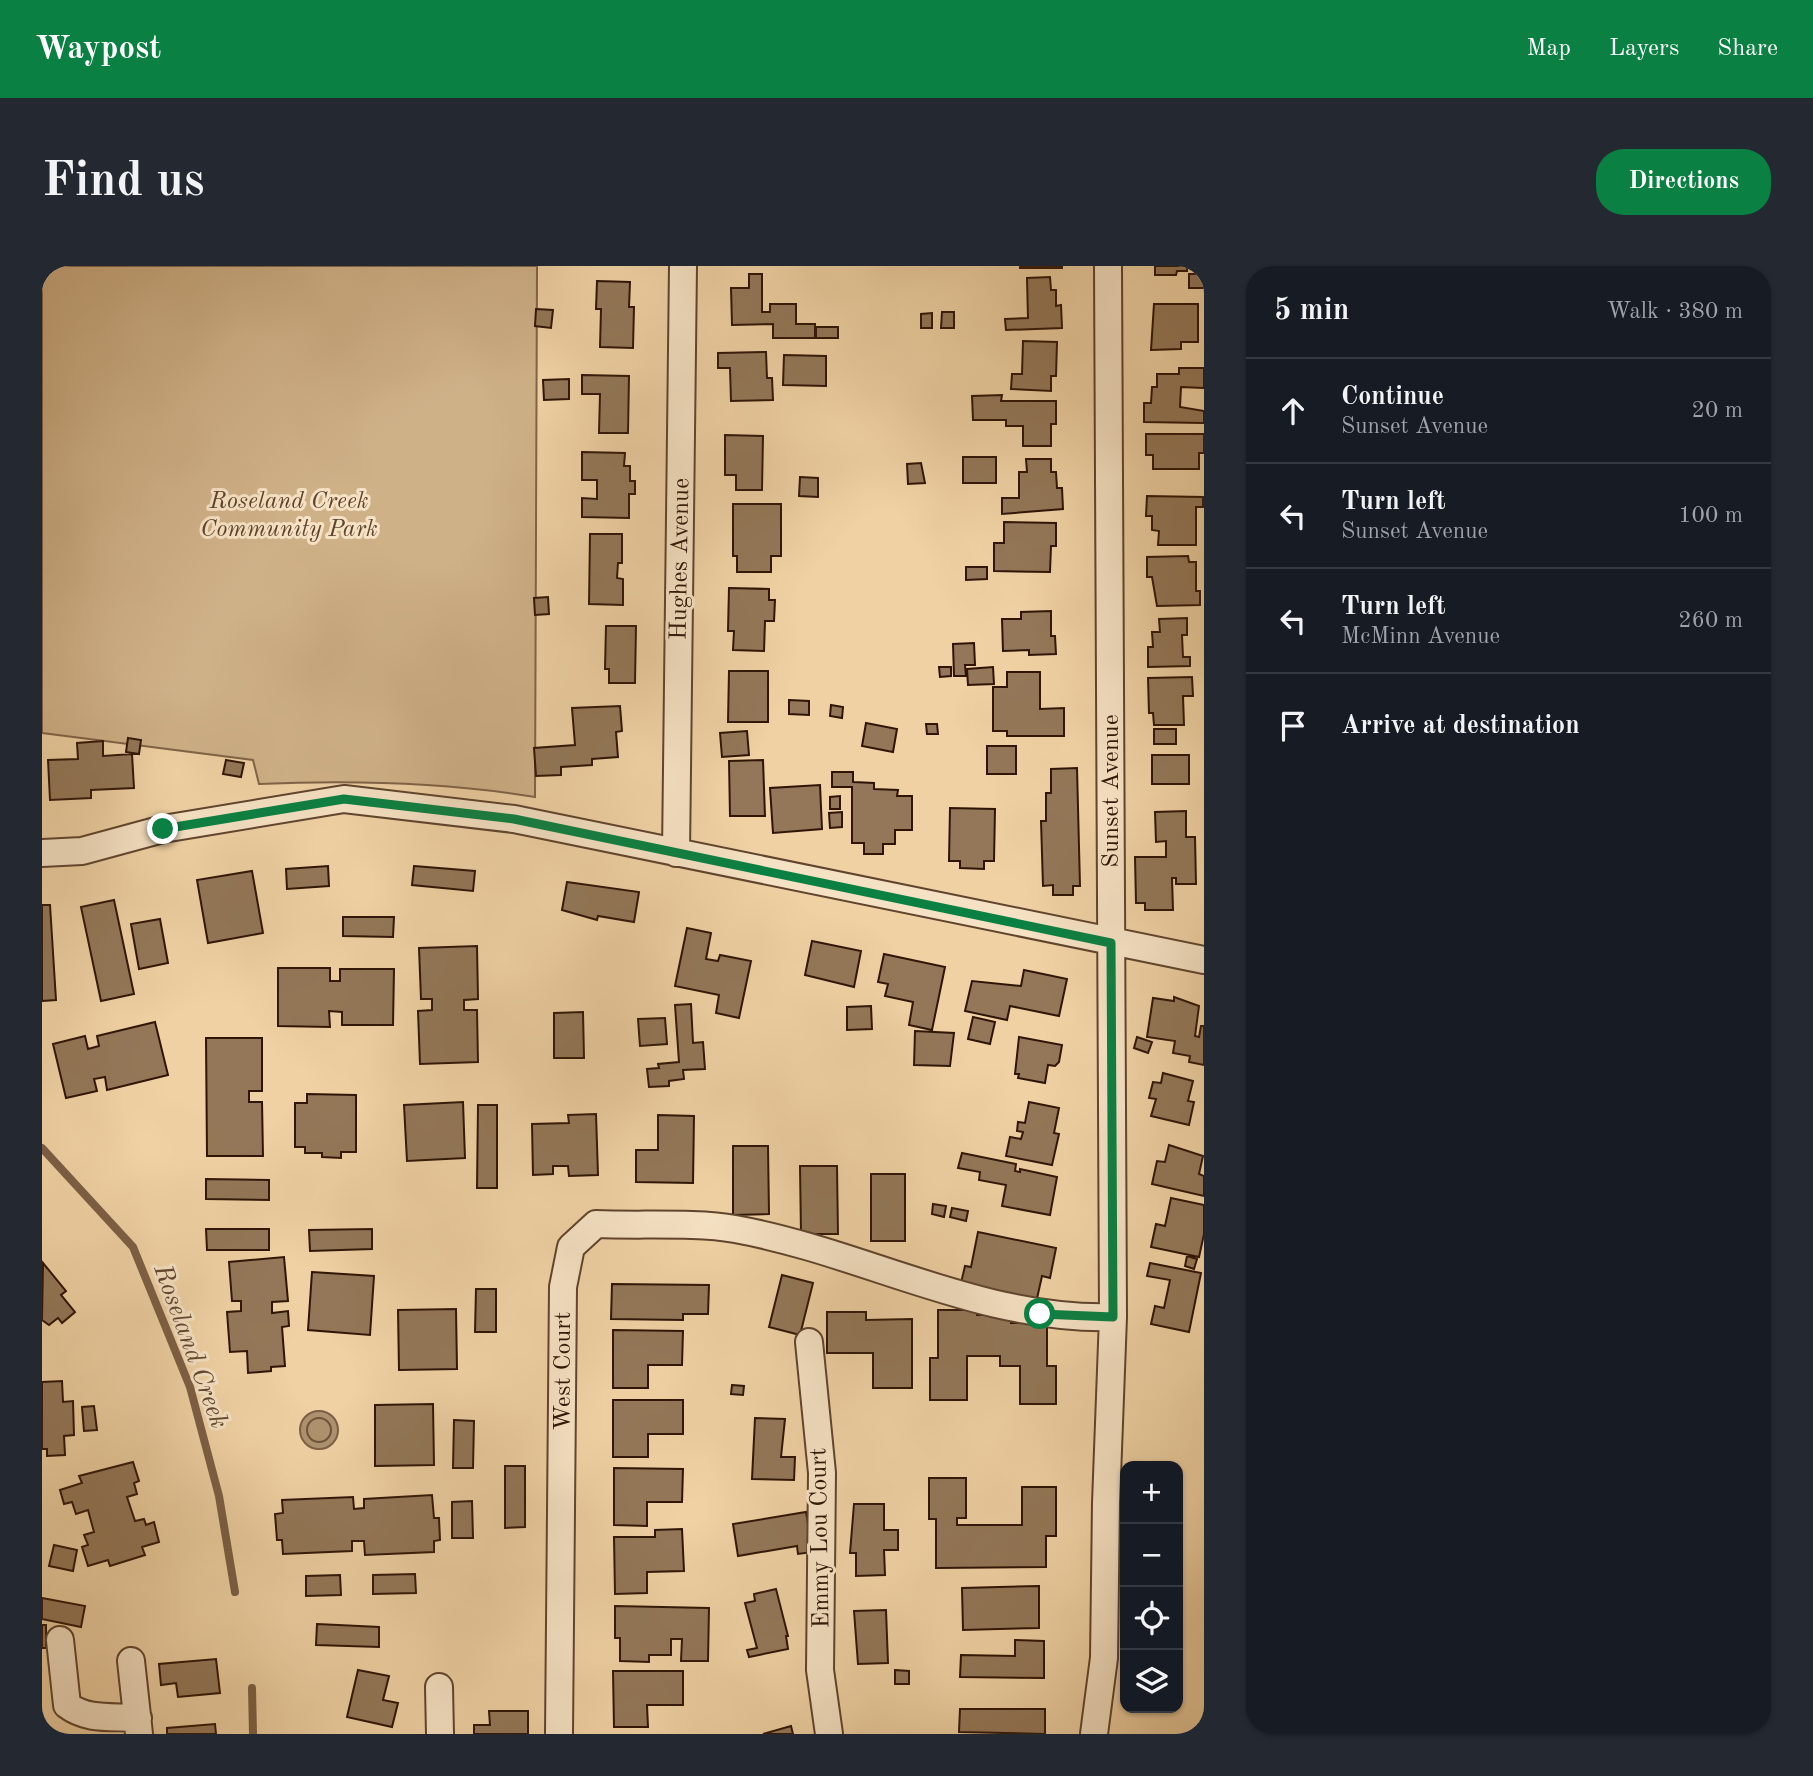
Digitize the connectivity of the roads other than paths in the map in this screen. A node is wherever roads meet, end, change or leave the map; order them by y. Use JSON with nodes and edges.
{"nodes":[{"id":1,"x":683,"y":266,"type":"edge"},
{"id":2,"x":1108,"y":266,"type":"edge"},
{"id":3,"x":42,"y":853,"type":"edge"},
{"id":4,"x":677,"y":853,"type":"junction"},
{"id":5,"x":1111,"y":943,"type":"junction"},
{"id":6,"x":1204,"y":960,"type":"edge"},
{"id":7,"x":1113,"y":1317,"type":"junction"},
{"id":8,"x":809,"y":1342,"type":"dead end"},
{"id":9,"x":60,"y":1640,"type":"dead end"},
{"id":10,"x":131,"y":1661,"type":"dead end"},
{"id":11,"x":439,"y":1688,"type":"dead end"},
{"id":12,"x":139,"y":1726,"type":"edge"},
{"id":13,"x":439,"y":1734,"type":"edge"},
{"id":14,"x":559,"y":1734,"type":"edge"},
{"id":15,"x":830,"y":1734,"type":"edge"},
{"id":16,"x":1094,"y":1734,"type":"edge"}],
"edges":[{"from":1,"to":4,"type":"street","name":"Hughes Avenue"},
{"from":2,"to":5,"type":"street","name":"Sunset Avenue"},
{"from":3,"to":4,"type":"street"},
{"from":4,"to":5,"type":"street"},
{"from":5,"to":6,"type":"street"},
{"from":5,"to":7,"type":"street","name":"Sunset Avenue"},
{"from":7,"to":14,"type":"street","name":"West Court"},
{"from":7,"to":16,"type":"street","name":"Sunset Avenue"},
{"from":8,"to":15,"type":"street","name":"Emmy Lou Court"},
{"from":9,"to":12,"type":"street"},
{"from":10,"to":12,"type":"street"},
{"from":11,"to":13,"type":"street"}]}
